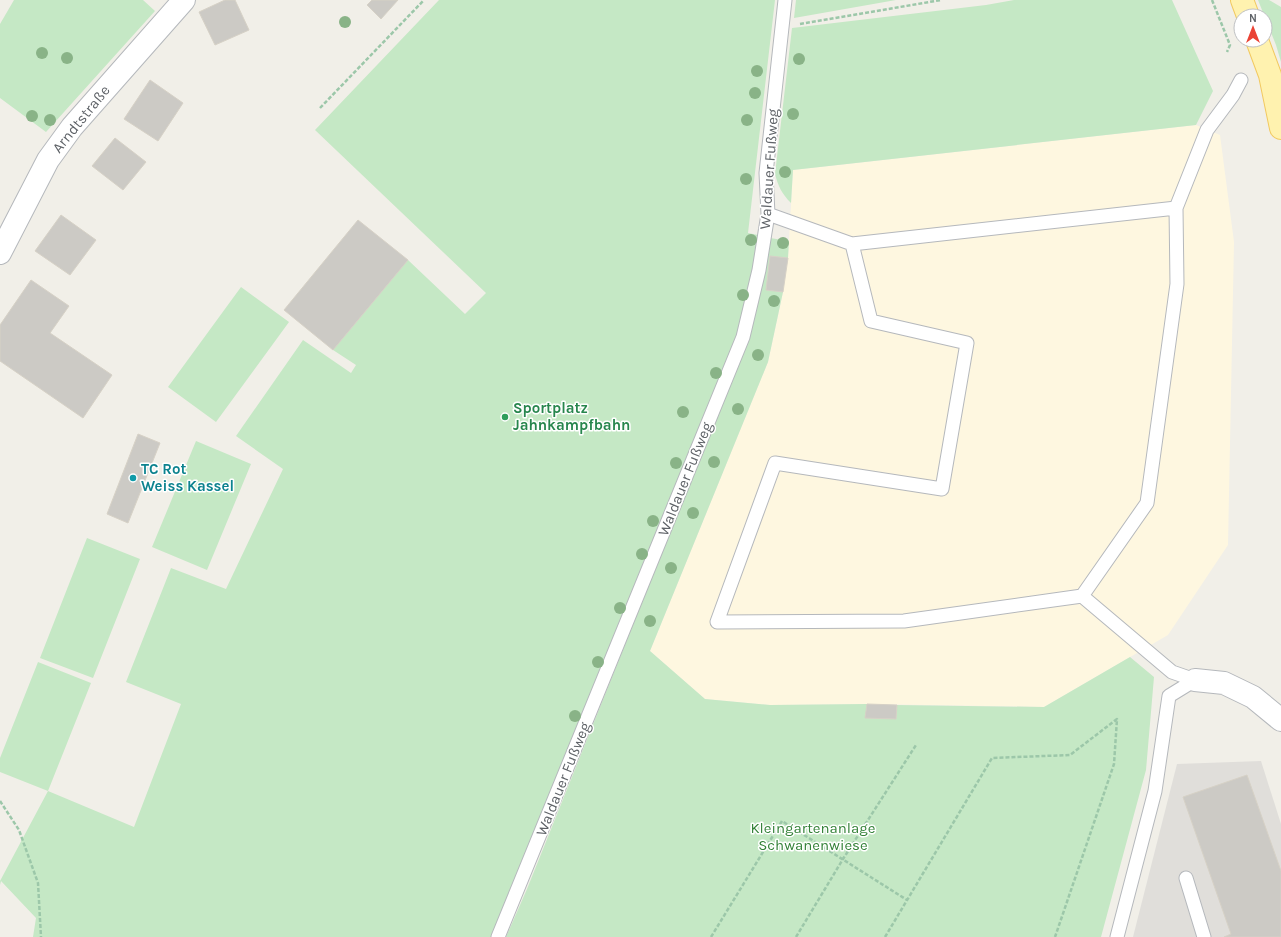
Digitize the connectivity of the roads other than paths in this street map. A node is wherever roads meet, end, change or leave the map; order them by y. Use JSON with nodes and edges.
{"nodes":[{"id":1,"x":184,"y":0,"type":"edge"},
{"id":2,"x":786,"y":0,"type":"edge"},
{"id":3,"x":1260,"y":48,"type":"edge"},
{"id":4,"x":1241,"y":80,"type":"dead end"},
{"id":5,"x":1281,"y":128,"type":"edge"},
{"id":6,"x":1176,"y":208,"type":"junction"},
{"id":7,"x":768,"y":214,"type":"junction"},
{"id":8,"x":852,"y":244,"type":"junction"},
{"id":9,"x":0,"y":253,"type":"edge"},
{"id":10,"x":1082,"y":596,"type":"junction"},
{"id":11,"x":1195,"y":680,"type":"junction"},
{"id":12,"x":1281,"y":720,"type":"edge"},
{"id":13,"x":1186,"y":878,"type":"dead end"},
{"id":14,"x":498,"y":937,"type":"edge"},
{"id":15,"x":1117,"y":937,"type":"edge"},
{"id":16,"x":1204,"y":937,"type":"edge"}],
"edges":[{"from":1,"to":9,"type":"street","name":"Arndtstraße"},
{"from":2,"to":7,"type":"lane","name":"Waldauer Fußweg"},
{"from":3,"to":5,"type":"main road"},
{"from":4,"to":6,"type":"lane"},
{"from":6,"to":8,"type":"lane"},
{"from":6,"to":10,"type":"lane"},
{"from":7,"to":8,"type":"lane"},
{"from":7,"to":14,"type":"lane","name":"Waldauer Fußweg"},
{"from":8,"to":10,"type":"lane"},
{"from":10,"to":11,"type":"lane"},
{"from":11,"to":12,"type":"street"},
{"from":11,"to":15,"type":"lane"},
{"from":13,"to":16,"type":"lane"}]}
